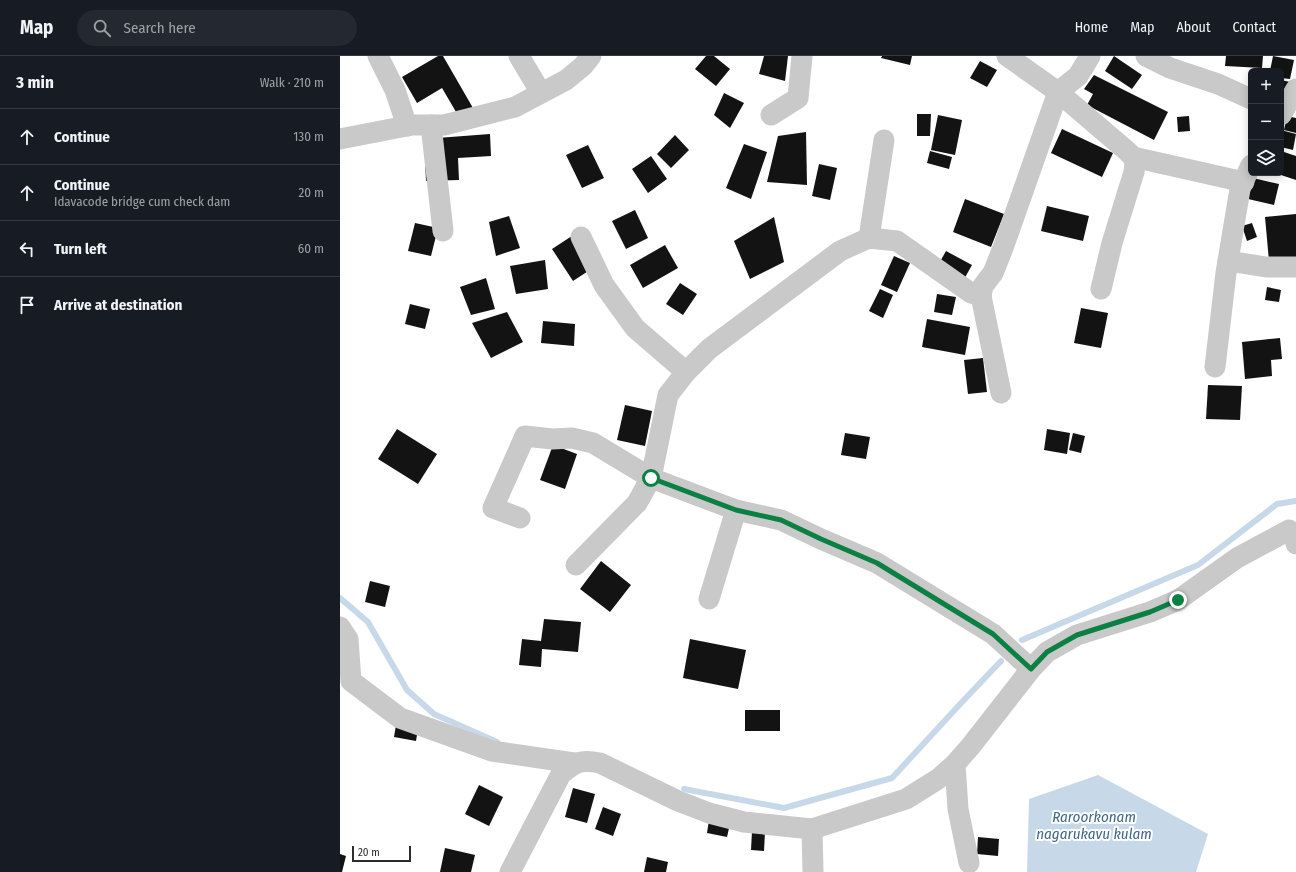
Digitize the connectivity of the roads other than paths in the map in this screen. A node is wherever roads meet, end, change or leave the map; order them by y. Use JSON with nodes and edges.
{"nodes":[{"id":1,"x":378,"y":56,"type":"edge"},
{"id":2,"x":519,"y":56,"type":"edge"},
{"id":3,"x":591,"y":56,"type":"edge"},
{"id":4,"x":802,"y":56,"type":"edge"},
{"id":5,"x":1006,"y":56,"type":"edge"},
{"id":6,"x":1090,"y":56,"type":"edge"},
{"id":7,"x":1146,"y":56,"type":"edge"},
{"id":8,"x":1296,"y":89,"type":"edge"},
{"id":9,"x":1058,"y":92,"type":"junction"},
{"id":10,"x":541,"y":93,"type":"junction"},
{"id":11,"x":1248,"y":98,"type":"edge"},
{"id":12,"x":1284,"y":109,"type":"edge"},
{"id":13,"x":771,"y":115,"type":"dead end"},
{"id":14,"x":430,"y":125,"type":"junction"},
{"id":15,"x":407,"y":126,"type":"junction"},
{"id":16,"x":340,"y":139,"type":"edge"},
{"id":17,"x":884,"y":140,"type":"dead end"},
{"id":18,"x":1133,"y":157,"type":"junction"},
{"id":19,"x":1248,"y":174,"type":"edge"},
{"id":20,"x":442,"y":231,"type":"dead end"},
{"id":21,"x":581,"y":236,"type":"dead end"},
{"id":22,"x":869,"y":238,"type":"junction"},
{"id":23,"x":1228,"y":261,"type":"junction"},
{"id":24,"x":1296,"y":267,"type":"edge"},
{"id":25,"x":1101,"y":289,"type":"dead end"},
{"id":26,"x":982,"y":296,"type":"junction"},
{"id":27,"x":1215,"y":367,"type":"dead end"},
{"id":28,"x":686,"y":372,"type":"junction"},
{"id":29,"x":1001,"y":393,"type":"dead end"},
{"id":30,"x":651,"y":478,"type":"junction"},
{"id":31,"x":736,"y":510,"type":"junction"},
{"id":32,"x":520,"y":518,"type":"dead end"},
{"id":33,"x":1294,"y":534,"type":"edge"},
{"id":34,"x":576,"y":565,"type":"dead end"},
{"id":35,"x":709,"y":599,"type":"dead end"},
{"id":36,"x":340,"y":627,"type":"edge"},
{"id":37,"x":1031,"y":669,"type":"junction"},
{"id":38,"x":574,"y":763,"type":"junction"},
{"id":39,"x":955,"y":764,"type":"junction"},
{"id":40,"x":812,"y":829,"type":"junction"},
{"id":41,"x":969,"y":863,"type":"dead end"},
{"id":42,"x":510,"y":872,"type":"edge"},
{"id":43,"x":813,"y":872,"type":"edge"}],
"edges":[{"from":1,"to":15,"type":"street"},
{"from":2,"to":10,"type":"street"},
{"from":3,"to":10,"type":"street"},
{"from":4,"to":13,"type":"street"},
{"from":5,"to":9,"type":"street"},
{"from":6,"to":9,"type":"street"},
{"from":7,"to":11,"type":"street"},
{"from":8,"to":12,"type":"street"},
{"from":9,"to":18,"type":"street"},
{"from":9,"to":26,"type":"street"},
{"from":10,"to":14,"type":"street"},
{"from":14,"to":15,"type":"street"},
{"from":14,"to":20,"type":"street"},
{"from":15,"to":16,"type":"street"},
{"from":17,"to":22,"type":"street"},
{"from":18,"to":19,"type":"street"},
{"from":18,"to":25,"type":"street"},
{"from":19,"to":23,"type":"street"},
{"from":21,"to":28,"type":"street"},
{"from":22,"to":26,"type":"street"},
{"from":22,"to":28,"type":"street"},
{"from":23,"to":24,"type":"street"},
{"from":23,"to":27,"type":"street"},
{"from":26,"to":29,"type":"street"},
{"from":28,"to":30,"type":"street"},
{"from":30,"to":31,"type":"street"},
{"from":30,"to":32,"type":"street"},
{"from":30,"to":34,"type":"street"},
{"from":31,"to":35,"type":"street"},
{"from":31,"to":37,"type":"street"},
{"from":33,"to":37,"type":"street"},
{"from":36,"to":38,"type":"street"},
{"from":37,"to":39,"type":"street"},
{"from":38,"to":40,"type":"street"},
{"from":38,"to":42,"type":"street"},
{"from":39,"to":40,"type":"street"},
{"from":39,"to":41,"type":"street"},
{"from":40,"to":43,"type":"street"}]}
